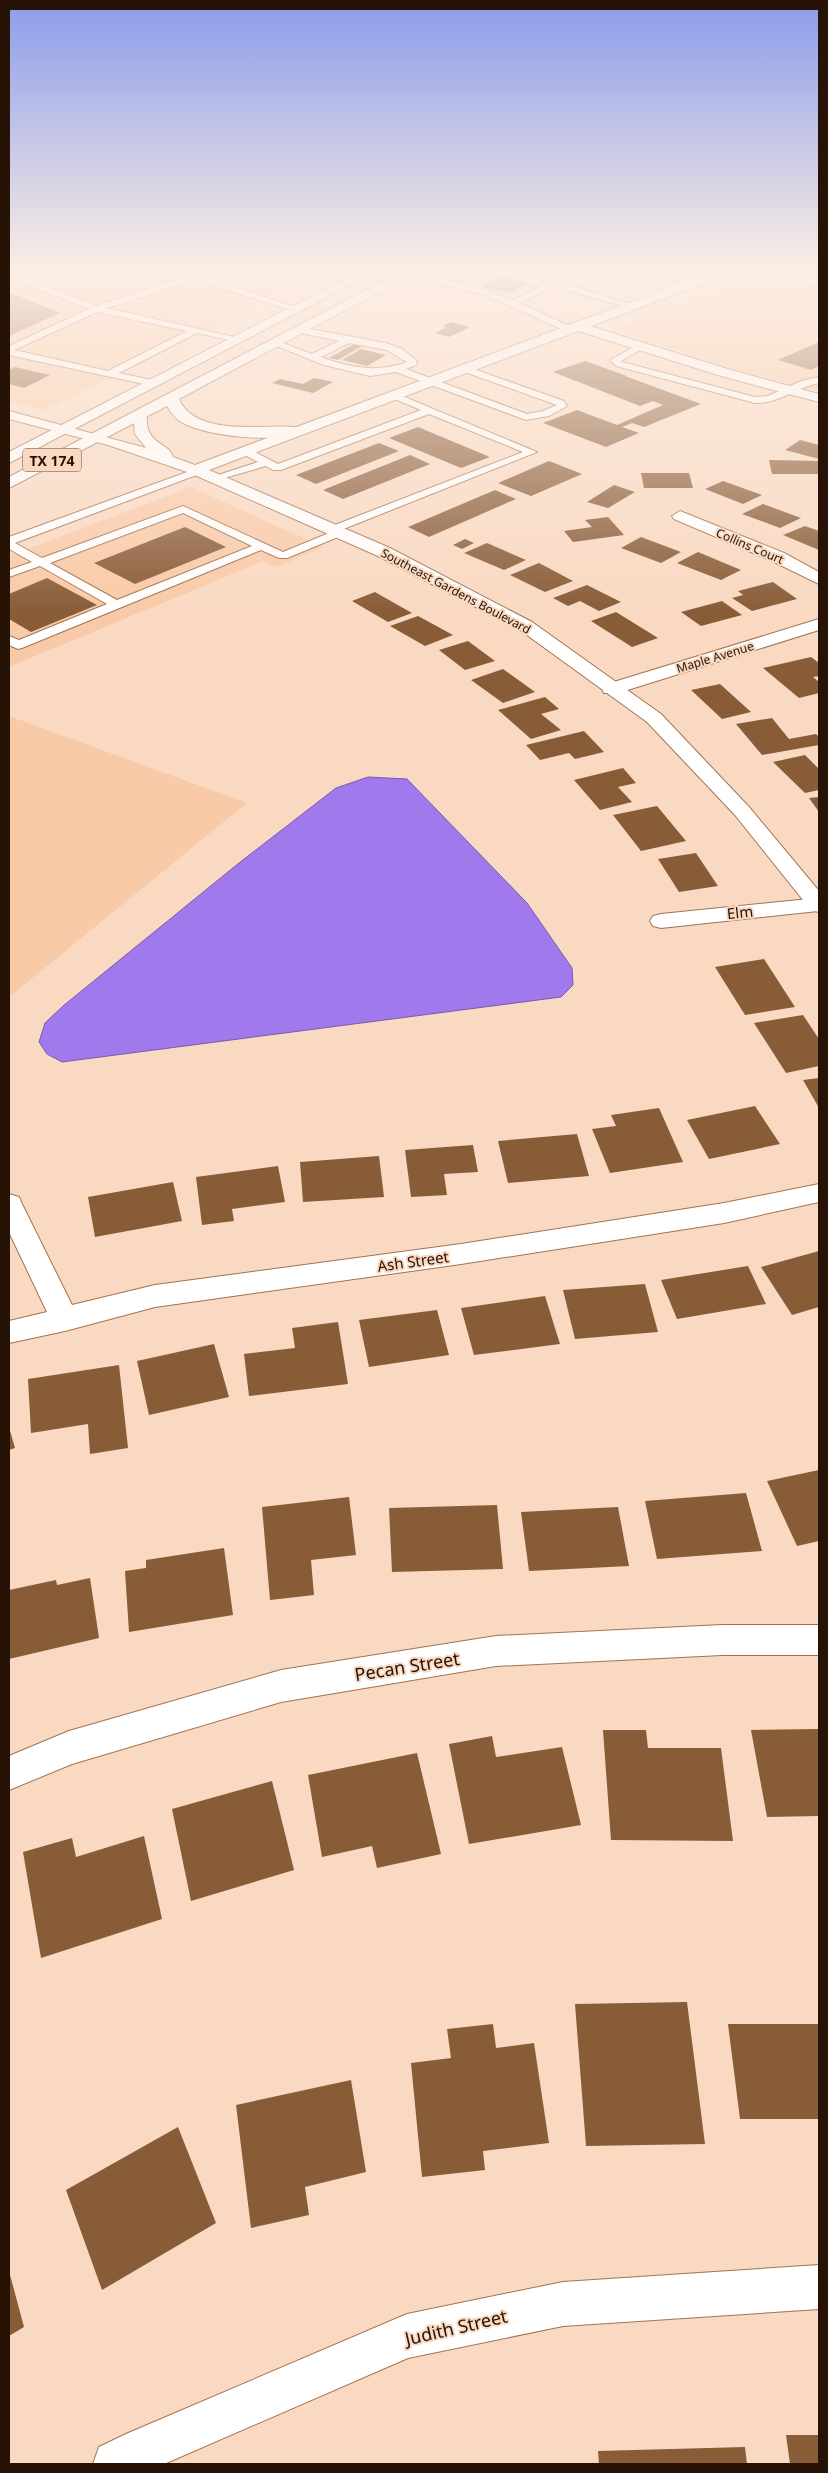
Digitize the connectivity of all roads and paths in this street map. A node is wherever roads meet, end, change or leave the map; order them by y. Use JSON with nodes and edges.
{"nodes":[{"id":1,"x":200,"y":382,"type":"edge"},
{"id":2,"x":432,"y":382,"type":"edge"},
{"id":3,"x":434,"y":382,"type":"edge"},
{"id":4,"x":505,"y":382,"type":"edge"},
{"id":5,"x":689,"y":382,"type":"edge"},
{"id":6,"x":762,"y":382,"type":"edge"},
{"id":7,"x":807,"y":382,"type":"edge"},
{"id":8,"x":153,"y":383,"type":"edge"},
{"id":9,"x":788,"y":390,"type":"junction"},
{"id":10,"x":395,"y":396,"type":"junction"},
{"id":11,"x":171,"y":398,"type":"junction"},
{"id":12,"x":819,"y":398,"type":"edge"},
{"id":13,"x":430,"y":410,"type":"junction"},
{"id":14,"x":140,"y":414,"type":"junction"},
{"id":15,"x":9,"y":415,"type":"edge"},
{"id":16,"x":64,"y":429,"type":"junction"},
{"id":17,"x":298,"y":432,"type":"junction"},
{"id":18,"x":96,"y":438,"type":"junction"},
{"id":19,"x":245,"y":451,"type":"junction"},
{"id":20,"x":9,"y":458,"type":"edge"},
{"id":21,"x":266,"y":463,"type":"junction"},
{"id":22,"x":191,"y":468,"type":"junction"},
{"id":23,"x":214,"y":478,"type":"junction"},
{"id":24,"x":9,"y":483,"type":"edge"},
{"id":25,"x":680,"y":516,"type":"dead end"},
{"id":26,"x":335,"y":532,"type":"junction"},
{"id":27,"x":9,"y":543,"type":"edge"},
{"id":28,"x":261,"y":546,"type":"junction"},
{"id":29,"x":41,"y":562,"type":"junction"},
{"id":30,"x":9,"y":574,"type":"edge"},
{"id":31,"x":819,"y":579,"type":"edge"},
{"id":32,"x":118,"y":604,"type":"junction"},
{"id":33,"x":819,"y":624,"type":"edge"},
{"id":34,"x":12,"y":644,"type":"edge"},
{"id":35,"x":610,"y":689,"type":"junction"},
{"id":36,"x":819,"y":904,"type":"edge"},
{"id":37,"x":661,"y":921,"type":"dead end"},
{"id":38,"x":819,"y":1194,"type":"edge"},
{"id":39,"x":9,"y":1204,"type":"edge"},
{"id":40,"x":65,"y":1320,"type":"junction"},
{"id":41,"x":9,"y":1332,"type":"edge"},
{"id":42,"x":819,"y":1640,"type":"edge"},
{"id":43,"x":9,"y":1773,"type":"edge"},
{"id":44,"x":819,"y":2287,"type":"edge"},
{"id":45,"x":116,"y":2464,"type":"edge"}],
"edges":[{"from":1,"to":11,"type":"street","number":"TX 174"},
{"from":2,"to":10,"type":"street"},
{"from":3,"to":4,"type":"lane"},
{"from":5,"to":9,"type":"lane"},
{"from":6,"to":9,"type":"street"},
{"from":7,"to":9,"type":"lane"},
{"from":8,"to":16,"type":"street","number":"TX 174"},
{"from":9,"to":12,"type":"street"},
{"from":10,"to":13,"type":"lane"},
{"from":10,"to":17,"type":"street"},
{"from":11,"to":14,"type":"street","number":"TX 174"},
{"from":11,"to":17,"type":"street"},
{"from":13,"to":21,"type":"lane"},
{"from":13,"to":26,"type":"lane"},
{"from":14,"to":18,"type":"street","number":"TX 174"},
{"from":14,"to":22,"type":"street"},
{"from":15,"to":16,"type":"street","name":"Southeast Gardens Boulevard"},
{"from":16,"to":18,"type":"street","name":"Southeast Gardens Boulevard"},
{"from":16,"to":20,"type":"street","number":"TX 174"},
{"from":17,"to":19,"type":"street"},
{"from":18,"to":22,"type":"street","name":"Southeast Gardens Boulevard"},
{"from":18,"to":24,"type":"street","number":"TX 174"},
{"from":19,"to":21,"type":"lane"},
{"from":19,"to":22,"type":"street"},
{"from":21,"to":23,"type":"lane"},
{"from":22,"to":23,"type":"street","name":"Southeast Gardens Boulevard"},
{"from":22,"to":27,"type":"lane"},
{"from":23,"to":26,"type":"street","name":"Southeast Gardens Boulevard"},
{"from":25,"to":31,"type":"street","name":"Collins Court"},
{"from":26,"to":28,"type":"lane"},
{"from":26,"to":35,"type":"street","name":"Southeast Gardens Boulevard"},
{"from":27,"to":29,"type":"lane"},
{"from":28,"to":29,"type":"lane"},
{"from":28,"to":32,"type":"lane"},
{"from":29,"to":30,"type":"lane"},
{"from":29,"to":32,"type":"lane"},
{"from":32,"to":34,"type":"lane"},
{"from":33,"to":35,"type":"street","name":"Maple Avenue"},
{"from":35,"to":36,"type":"street","name":"Southeast Gardens Boulevard"},
{"from":36,"to":37,"type":"street","name":"Elm"},
{"from":38,"to":40,"type":"street","name":"Ash Street"},
{"from":39,"to":40,"type":"street"},
{"from":40,"to":41,"type":"street","name":"Ash Street"},
{"from":42,"to":43,"type":"street","name":"Pecan Street"},
{"from":44,"to":45,"type":"street","name":"Judith Street"}]}
